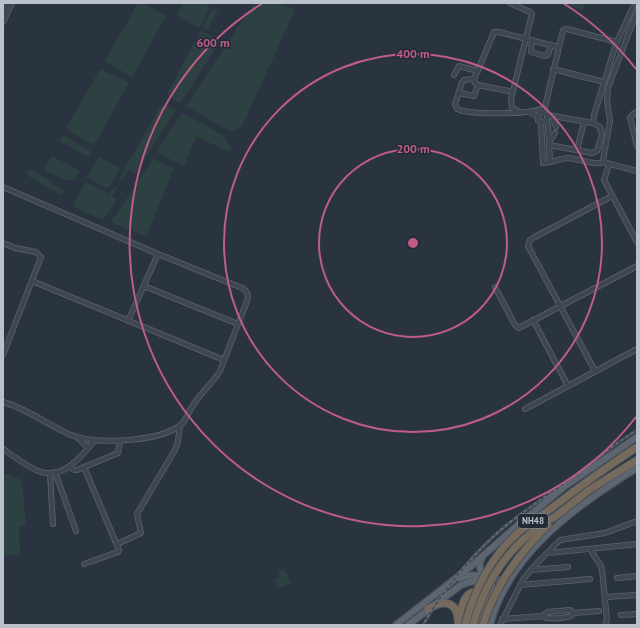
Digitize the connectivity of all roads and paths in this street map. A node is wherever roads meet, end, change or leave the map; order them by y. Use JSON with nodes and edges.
{"nodes":[{"id":1,"x":8,"y":3,"type":"edge"},
{"id":2,"x":12,"y":3,"type":"edge"},
{"id":3,"x":510,"y":3,"type":"edge"},
{"id":4,"x":635,"y":9,"type":"edge"},
{"id":5,"x":3,"y":14,"type":"edge"},
{"id":6,"x":3,"y":22,"type":"edge"},
{"id":7,"x":526,"y":39,"type":"junction"},
{"id":8,"x":532,"y":41,"type":"junction"},
{"id":9,"x":617,"y":42,"type":"junction"},
{"id":10,"x":551,"y":46,"type":"junction"},
{"id":11,"x":558,"y":47,"type":"junction"},
{"id":12,"x":553,"y":69,"type":"junction"},
{"id":13,"x":478,"y":71,"type":"junction"},
{"id":14,"x":454,"y":75,"type":"dead end"},
{"id":15,"x":474,"y":79,"type":"junction"},
{"id":16,"x":604,"y":82,"type":"junction"},
{"id":17,"x":478,"y":84,"type":"junction"},
{"id":18,"x":513,"y":92,"type":"junction"},
{"id":19,"x":459,"y":93,"type":"junction"},
{"id":20,"x":521,"y":112,"type":"junction"},
{"id":21,"x":637,"y":112,"type":"edge"},
{"id":22,"x":543,"y":113,"type":"junction"},
{"id":23,"x":544,"y":122,"type":"junction"},
{"id":24,"x":584,"y":122,"type":"junction"},
{"id":25,"x":593,"y":123,"type":"junction"},
{"id":26,"x":556,"y":127,"type":"dead end"},
{"id":27,"x":555,"y":133,"type":"dead end"},
{"id":28,"x":549,"y":143,"type":"junction"},
{"id":29,"x":637,"y":146,"type":"edge"},
{"id":30,"x":577,"y":150,"type":"junction"},
{"id":31,"x":550,"y":162,"type":"junction"},
{"id":32,"x":606,"y":163,"type":"junction"},
{"id":33,"x":637,"y":171,"type":"edge"},
{"id":34,"x":3,"y":187,"type":"edge"},
{"id":35,"x":612,"y":196,"type":"junction"},
{"id":36,"x":637,"y":242,"type":"edge"},
{"id":37,"x":3,"y":243,"type":"edge"},
{"id":38,"x":158,"y":254,"type":"junction"},
{"id":39,"x":637,"y":266,"type":"edge"},
{"id":40,"x":32,"y":281,"type":"junction"},
{"id":41,"x":144,"y":286,"type":"junction"},
{"id":42,"x":494,"y":287,"type":"dead end"},
{"id":43,"x":560,"y":307,"type":"junction"},
{"id":44,"x":533,"y":320,"type":"junction"},
{"id":45,"x":128,"y":321,"type":"junction"},
{"id":46,"x":238,"y":324,"type":"junction"},
{"id":47,"x":637,"y":349,"type":"edge"},
{"id":48,"x":3,"y":355,"type":"edge"},
{"id":49,"x":224,"y":360,"type":"junction"},
{"id":50,"x":595,"y":371,"type":"junction"},
{"id":51,"x":568,"y":386,"type":"junction"},
{"id":52,"x":3,"y":402,"type":"edge"},
{"id":53,"x":525,"y":409,"type":"dead end"},
{"id":54,"x":180,"y":425,"type":"junction"},
{"id":55,"x":77,"y":437,"type":"junction"},
{"id":56,"x":637,"y":437,"type":"edge"},
{"id":57,"x":95,"y":440,"type":"junction"},
{"id":58,"x":120,"y":441,"type":"junction"},
{"id":59,"x":637,"y":447,"type":"edge"},
{"id":60,"x":88,"y":448,"type":"junction"},
{"id":61,"x":3,"y":449,"type":"edge"},
{"id":62,"x":637,"y":460,"type":"edge"},
{"id":63,"x":69,"y":467,"type":"junction"},
{"id":64,"x":84,"y":467,"type":"junction"},
{"id":65,"x":637,"y":468,"type":"edge"},
{"id":66,"x":56,"y":472,"type":"junction"},
{"id":67,"x":50,"y":473,"type":"junction"},
{"id":68,"x":536,"y":511,"type":"junction"},
{"id":69,"x":556,"y":516,"type":"junction"},
{"id":70,"x":637,"y":521,"type":"edge"},
{"id":71,"x":53,"y":524,"type":"dead end"},
{"id":72,"x":76,"y":531,"type":"dead end"},
{"id":73,"x":552,"y":531,"type":"junction"},
{"id":74,"x":117,"y":544,"type":"junction"},
{"id":75,"x":637,"y":544,"type":"edge"},
{"id":76,"x":591,"y":548,"type":"junction"},
{"id":77,"x":548,"y":553,"type":"junction"},
{"id":78,"x":484,"y":556,"type":"junction"},
{"id":79,"x":84,"y":564,"type":"dead end"},
{"id":80,"x":568,"y":567,"type":"dead end"},
{"id":81,"x":531,"y":570,"type":"junction"},
{"id":82,"x":512,"y":575,"type":"junction"},
{"id":83,"x":637,"y":576,"type":"edge"},
{"id":84,"x":617,"y":578,"type":"dead end"},
{"id":85,"x":590,"y":579,"type":"dead end"},
{"id":86,"x":452,"y":582,"type":"junction"},
{"id":87,"x":489,"y":582,"type":"junction"},
{"id":88,"x":520,"y":585,"type":"junction"},
{"id":89,"x":637,"y":595,"type":"edge"},
{"id":90,"x":605,"y":597,"type":"junction"},
{"id":91,"x":499,"y":600,"type":"junction"},
{"id":92,"x":485,"y":608,"type":"junction"},
{"id":93,"x":428,"y":609,"type":"junction"},
{"id":94,"x":600,"y":611,"type":"dead end"},
{"id":95,"x":620,"y":614,"type":"dead end"},
{"id":96,"x":637,"y":614,"type":"edge"},
{"id":97,"x":502,"y":619,"type":"junction"},
{"id":98,"x":396,"y":625,"type":"edge"},
{"id":99,"x":408,"y":625,"type":"edge"},
{"id":100,"x":458,"y":625,"type":"edge"},
{"id":101,"x":465,"y":625,"type":"edge"},
{"id":102,"x":473,"y":625,"type":"edge"},
{"id":103,"x":480,"y":625,"type":"edge"},
{"id":104,"x":483,"y":625,"type":"edge"},
{"id":105,"x":490,"y":625,"type":"edge"},
{"id":106,"x":500,"y":625,"type":"edge"},
{"id":107,"x":605,"y":625,"type":"edge"}],
"edges":[{"from":1,"to":5,"type":"street"},
{"from":2,"to":6,"type":"street"},
{"from":3,"to":7,"type":"street"},
{"from":4,"to":9,"type":"street"},
{"from":4,"to":32,"type":"street"},
{"from":7,"to":8,"type":"street"},
{"from":7,"to":13,"type":"street"},
{"from":7,"to":18,"type":"street"},
{"from":8,"to":10,"type":"street"},
{"from":8,"to":10,"type":"street"},
{"from":9,"to":11,"type":"street"},
{"from":9,"to":16,"type":"street"},
{"from":10,"to":11,"type":"street"},
{"from":11,"to":12,"type":"street"},
{"from":12,"to":16,"type":"street"},
{"from":12,"to":22,"type":"street"},
{"from":13,"to":14,"type":"street"},
{"from":13,"to":15,"type":"street"},
{"from":15,"to":17,"type":"street"},
{"from":15,"to":19,"type":"street"},
{"from":16,"to":25,"type":"street"},
{"from":17,"to":18,"type":"street"},
{"from":17,"to":19,"type":"street"},
{"from":18,"to":20,"type":"street"},
{"from":19,"to":20,"type":"street"},
{"from":20,"to":22,"type":"street"},
{"from":21,"to":29,"type":"street"},
{"from":22,"to":23,"type":"street"},
{"from":22,"to":23,"type":"street"},
{"from":22,"to":24,"type":"street"},
{"from":22,"to":26,"type":"street"},
{"from":23,"to":28,"type":"street"},
{"from":23,"to":31,"type":"street"},
{"from":24,"to":25,"type":"street"},
{"from":24,"to":30,"type":"street"},
{"from":25,"to":30,"type":"street"},
{"from":27,"to":28,"type":"street"},
{"from":28,"to":30,"type":"street"},
{"from":28,"to":31,"type":"street"},
{"from":31,"to":32,"type":"street"},
{"from":32,"to":33,"type":"street"},
{"from":32,"to":35,"type":"street"},
{"from":34,"to":38,"type":"street"},
{"from":35,"to":36,"type":"street"},
{"from":35,"to":43,"type":"street"},
{"from":37,"to":40,"type":"street"},
{"from":38,"to":41,"type":"street"},
{"from":38,"to":46,"type":"street"},
{"from":39,"to":43,"type":"street"},
{"from":40,"to":45,"type":"street"},
{"from":40,"to":48,"type":"street"},
{"from":41,"to":45,"type":"street"},
{"from":41,"to":46,"type":"street"},
{"from":42,"to":44,"type":"street"},
{"from":43,"to":44,"type":"street"},
{"from":43,"to":50,"type":"street"},
{"from":44,"to":51,"type":"street"},
{"from":45,"to":49,"type":"street"},
{"from":46,"to":49,"type":"street"},
{"from":47,"to":50,"type":"street"},
{"from":49,"to":54,"type":"street"},
{"from":50,"to":51,"type":"street"},
{"from":51,"to":53,"type":"street"},
{"from":52,"to":55,"type":"street"},
{"from":54,"to":58,"type":"street"},
{"from":54,"to":74,"type":"street"},
{"from":55,"to":57,"type":"street"},
{"from":55,"to":60,"type":"street"},
{"from":56,"to":68,"type":"main road"},
{"from":57,"to":58,"type":"street"},
{"from":57,"to":60,"type":"street"},
{"from":58,"to":64,"type":"street"},
{"from":59,"to":101,"type":"highway","number":"NH48","bridge":true},
{"from":60,"to":63,"type":"street"},
{"from":61,"to":67,"type":"street"},
{"from":62,"to":69,"type":"highway","number":"NH48"},
{"from":63,"to":64,"type":"street"},
{"from":63,"to":66,"type":"street"},
{"from":64,"to":74,"type":"street"},
{"from":65,"to":73,"type":"main road"},
{"from":66,"to":67,"type":"street"},
{"from":66,"to":72,"type":"street"},
{"from":67,"to":71,"type":"street"},
{"from":68,"to":73,"type":"main road"},
{"from":68,"to":78,"type":"main road"},
{"from":69,"to":102,"type":"highway","number":"NH48","bridge":true},
{"from":69,"to":104,"type":"highway","bridge":true},
{"from":70,"to":77,"type":"street"},
{"from":73,"to":82,"type":"main road"},
{"from":74,"to":79,"type":"street"},
{"from":75,"to":76,"type":"street"},
{"from":76,"to":77,"type":"street"},
{"from":76,"to":90,"type":"street"},
{"from":77,"to":81,"type":"street"},
{"from":78,"to":82,"type":"main road"},
{"from":78,"to":86,"type":"main road"},
{"from":80,"to":81,"type":"street"},
{"from":81,"to":88,"type":"street"},
{"from":82,"to":91,"type":"main road"},
{"from":83,"to":84,"type":"street"},
{"from":85,"to":88,"type":"street"},
{"from":86,"to":87,"type":"main road"},
{"from":86,"to":98,"type":"main road"},
{"from":87,"to":91,"type":"main road"},
{"from":87,"to":92,"type":"highway"},
{"from":87,"to":93,"type":"main road"},
{"from":88,"to":97,"type":"street"},
{"from":89,"to":90,"type":"street"},
{"from":90,"to":107,"type":"street"},
{"from":91,"to":105,"type":"main road"},
{"from":92,"to":100,"type":"highway"},
{"from":92,"to":103,"type":"highway"},
{"from":93,"to":99,"type":"main road"},
{"from":93,"to":100,"type":"highway"},
{"from":94,"to":97,"type":"street"},
{"from":95,"to":96,"type":"street"},
{"from":97,"to":106,"type":"street"}]}
